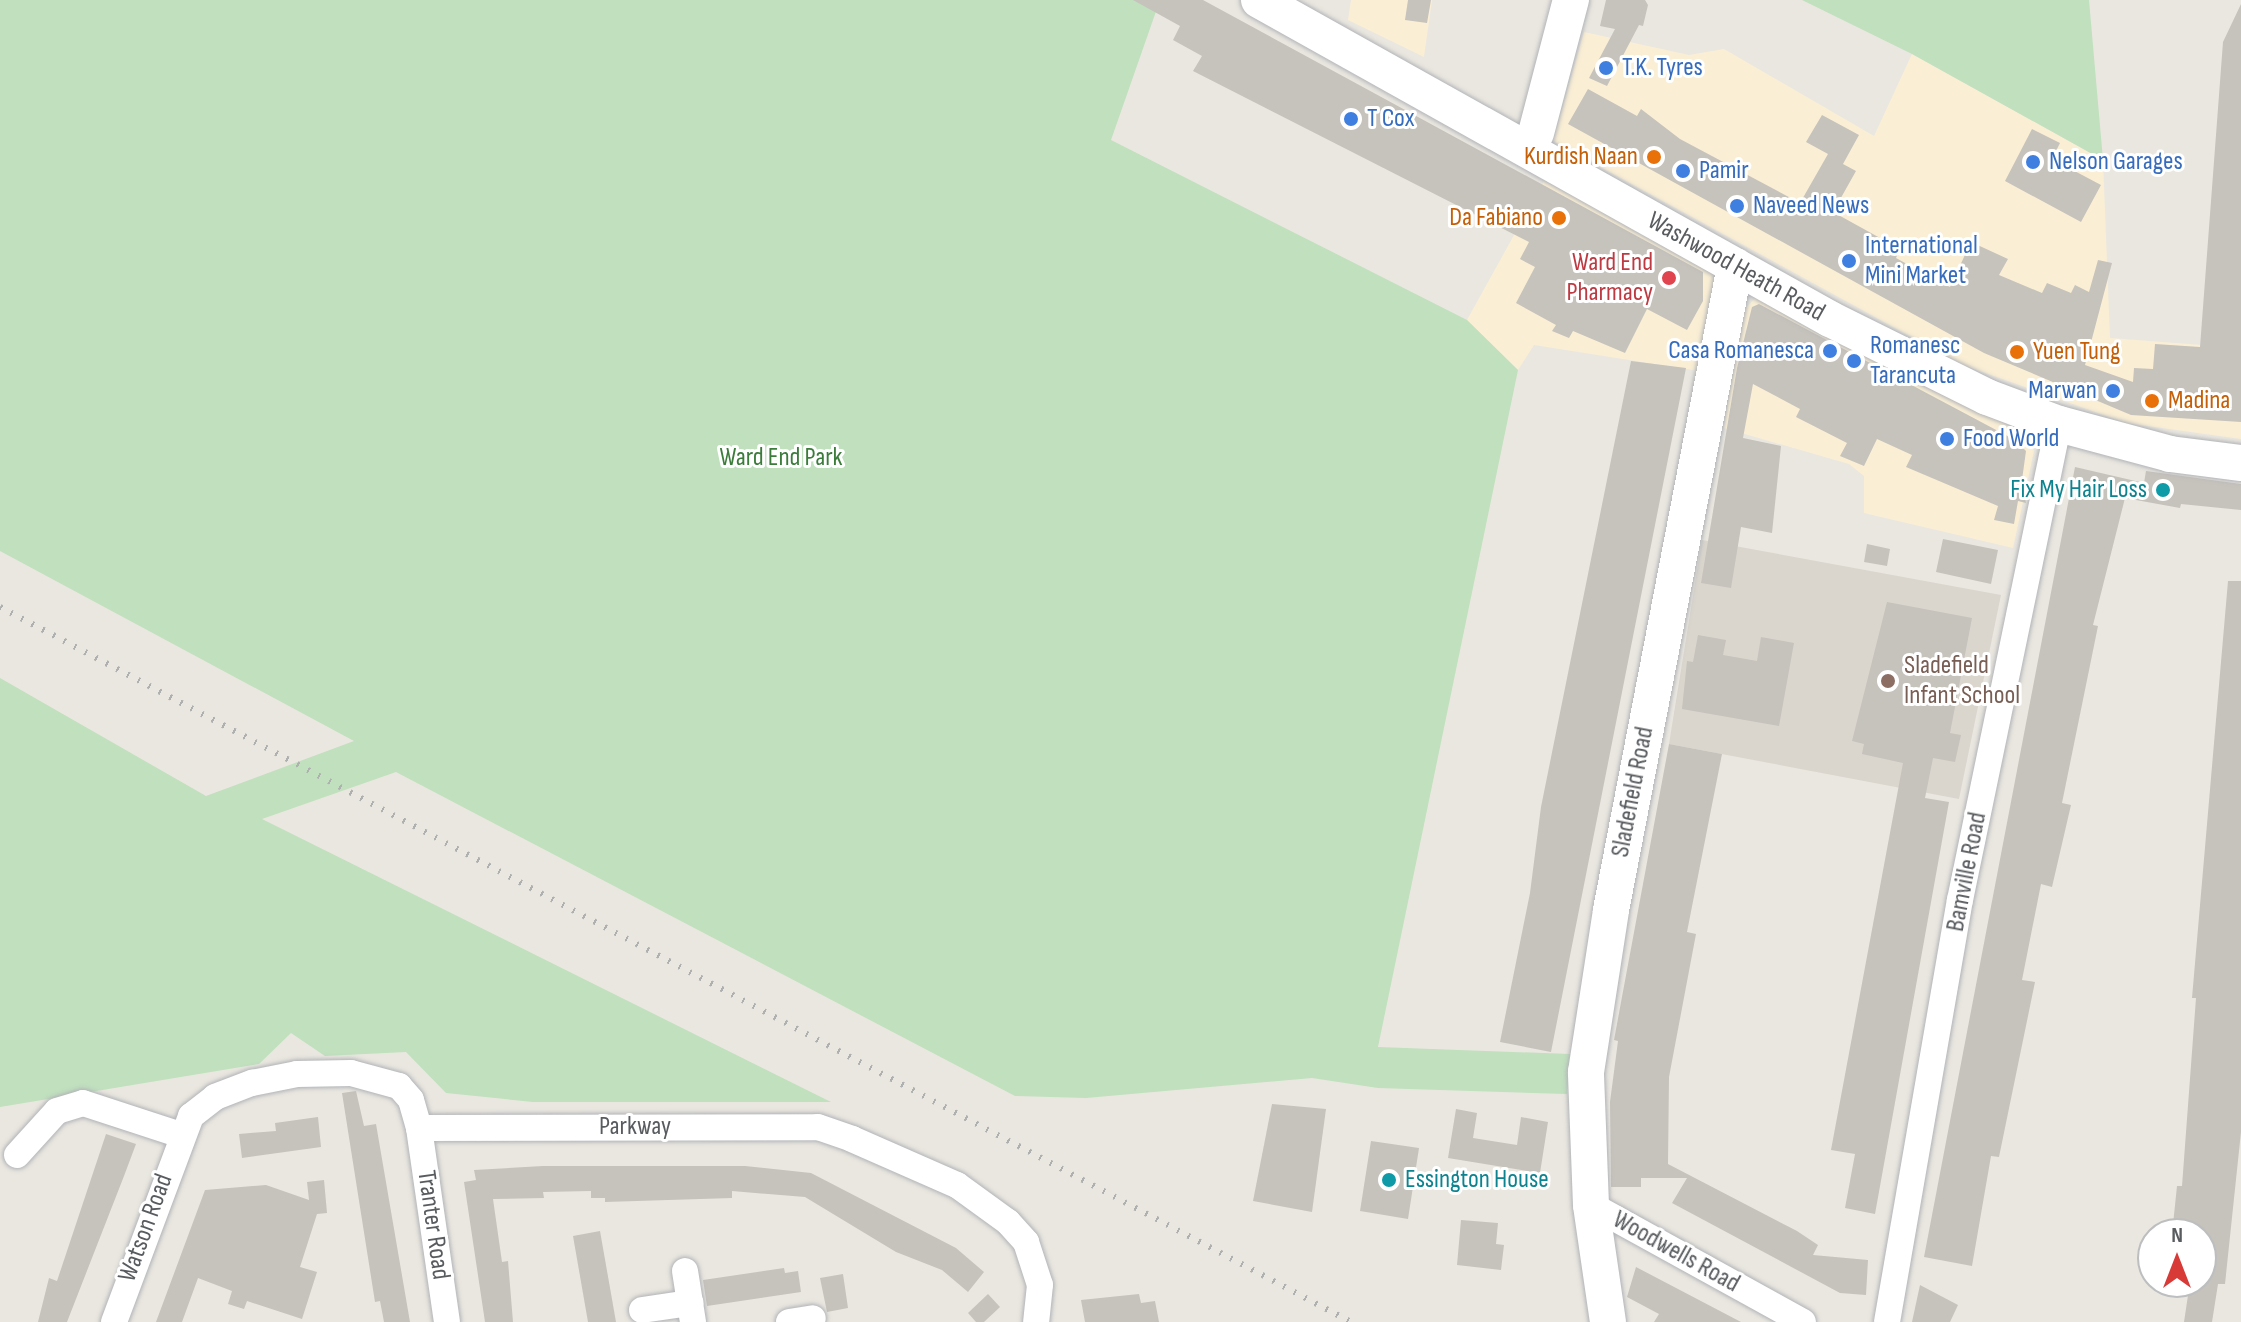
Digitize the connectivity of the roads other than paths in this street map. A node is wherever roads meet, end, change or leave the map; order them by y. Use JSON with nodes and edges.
{"nodes":[{"id":1,"x":1259,"y":0,"type":"edge"},
{"id":2,"x":1571,"y":0,"type":"edge"},
{"id":3,"x":1534,"y":143,"type":"junction"},
{"id":4,"x":1735,"y":266,"type":"junction"},
{"id":5,"x":2059,"y":424,"type":"junction"},
{"id":6,"x":2241,"y":463,"type":"edge"},
{"id":7,"x":419,"y":1128,"type":"junction"},
{"id":8,"x":181,"y":1135,"type":"junction"},
{"id":9,"x":17,"y":1155,"type":"dead end"},
{"id":10,"x":1591,"y":1205,"type":"junction"},
{"id":11,"x":685,"y":1271,"type":"dead end"},
{"id":12,"x":642,"y":1310,"type":"dead end"},
{"id":13,"x":691,"y":1313,"type":"edge"},
{"id":14,"x":114,"y":1322,"type":"edge"},
{"id":15,"x":447,"y":1322,"type":"edge"},
{"id":16,"x":1036,"y":1322,"type":"edge"},
{"id":17,"x":1608,"y":1322,"type":"edge"},
{"id":18,"x":1803,"y":1322,"type":"edge"},
{"id":19,"x":1887,"y":1322,"type":"edge"}],
"edges":[{"from":1,"to":3,"type":"street","name":"Washwood Heath Road"},
{"from":2,"to":3,"type":"street"},
{"from":3,"to":4,"type":"street","name":"Washwood Heath Road"},
{"from":4,"to":5,"type":"street","name":"Washwood Heath Road"},
{"from":4,"to":10,"type":"street","name":"Sladefield Road"},
{"from":5,"to":6,"type":"street","name":"Washwood Heath Road"},
{"from":5,"to":19,"type":"street","name":"Bamville Road"},
{"from":7,"to":8,"type":"street"},
{"from":7,"to":15,"type":"street","name":"Tranter Road"},
{"from":7,"to":16,"type":"street","name":"Parkway"},
{"from":8,"to":9,"type":"street"},
{"from":8,"to":14,"type":"street","name":"Watson Road"},
{"from":10,"to":17,"type":"street","name":"Sladefield Road"},
{"from":10,"to":18,"type":"street","name":"Woodwells Road"},
{"from":11,"to":13,"type":"street"},
{"from":12,"to":13,"type":"street"}]}
